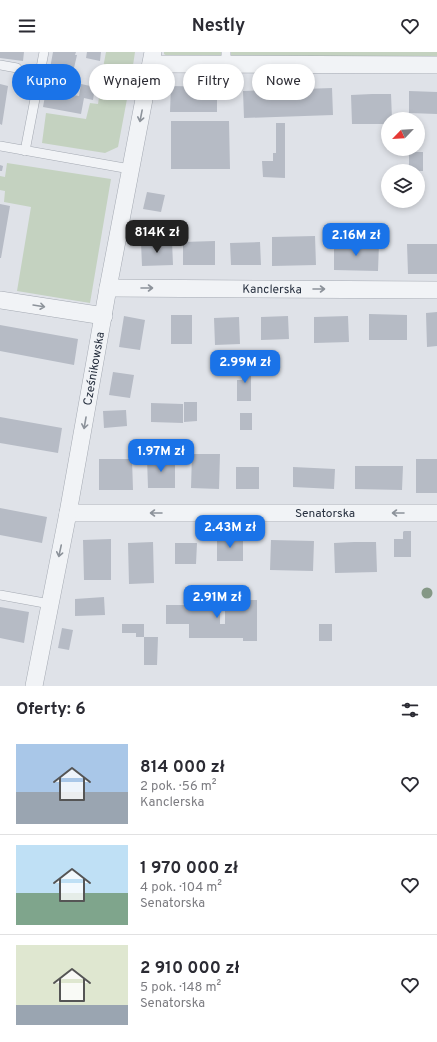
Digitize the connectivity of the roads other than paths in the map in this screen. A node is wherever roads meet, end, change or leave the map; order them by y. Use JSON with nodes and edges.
{"nodes":[{"id":1,"x":44,"y":52,"type":"edge"},
{"id":2,"x":152,"y":58,"type":"edge"},
{"id":3,"x":226,"y":58,"type":"edge"},
{"id":4,"x":0,"y":65,"type":"edge"},
{"id":5,"x":437,"y":65,"type":"edge"},
{"id":6,"x":12,"y":67,"type":"edge"},
{"id":7,"x":0,"y":146,"type":"edge"},
{"id":8,"x":25,"y":150,"type":"junction"},
{"id":9,"x":130,"y":169,"type":"junction"},
{"id":10,"x":108,"y":288,"type":"junction"},
{"id":11,"x":437,"y":290,"type":"edge"},
{"id":12,"x":0,"y":300,"type":"edge"},
{"id":13,"x":104,"y":316,"type":"junction"},
{"id":14,"x":68,"y":513,"type":"junction"},
{"id":15,"x":437,"y":513,"type":"edge"},
{"id":16,"x":0,"y":595,"type":"edge"},
{"id":17,"x":50,"y":604,"type":"junction"},
{"id":18,"x":34,"y":686,"type":"edge"}],
"edges":[{"from":1,"to":8,"type":"lane"},
{"from":2,"to":3,"type":"street"},
{"from":2,"to":9,"type":"street","name":"Cześnikowska","one_way":true},
{"from":3,"to":5,"type":"street"},
{"from":4,"to":6,"type":"lane"},
{"from":7,"to":8,"type":"lane"},
{"from":8,"to":9,"type":"lane"},
{"from":9,"to":10,"type":"street","name":"Cześnikowska"},
{"from":10,"to":11,"type":"street","name":"Kanclerska","one_way":true},
{"from":10,"to":13,"type":"street","name":"Cześnikowska"},
{"from":12,"to":13,"type":"street","one_way":true},
{"from":13,"to":14,"type":"street","name":"Cześnikowska","one_way":true},
{"from":15,"to":14,"type":"street","name":"Senatorska","one_way":true},
{"from":14,"to":17,"type":"street","name":"Cześnikowska","one_way":true},
{"from":16,"to":17,"type":"lane"},
{"from":17,"to":18,"type":"street","name":"Cześnikowska"}]}
